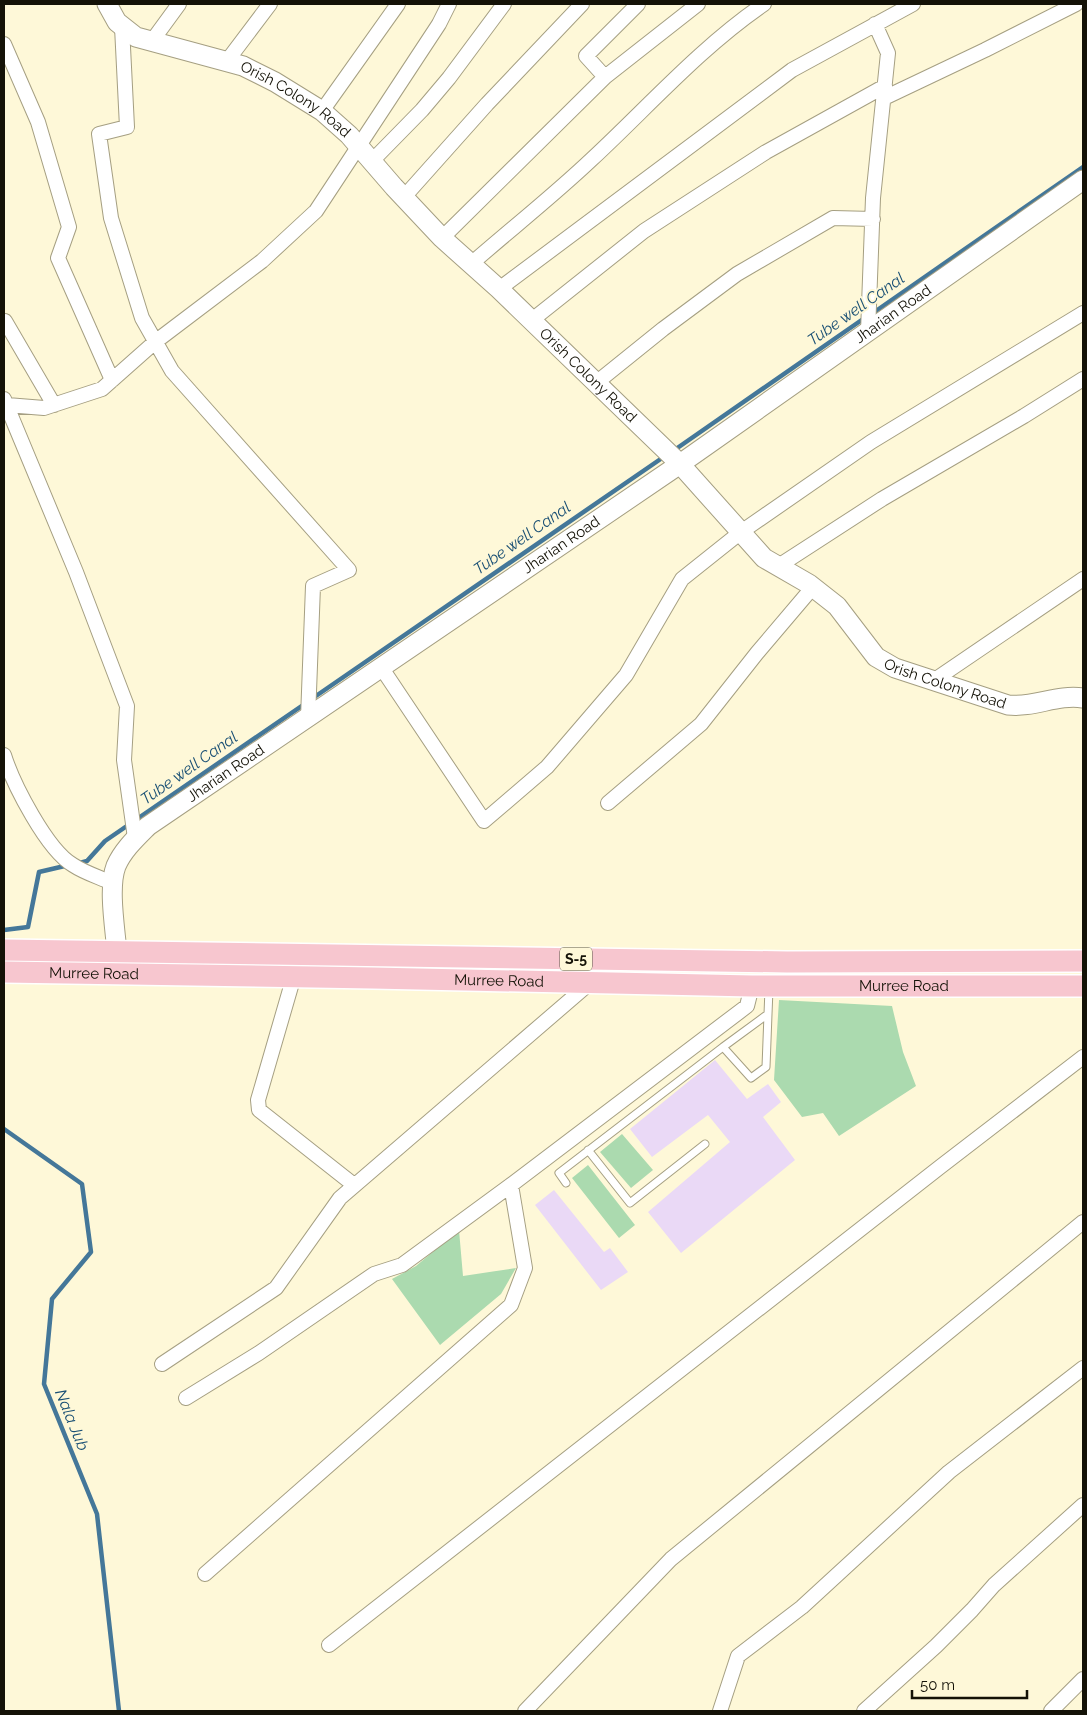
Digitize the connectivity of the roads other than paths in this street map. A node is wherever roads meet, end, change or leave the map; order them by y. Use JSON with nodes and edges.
{"nodes":[{"id":1,"x":107,"y":4,"type":"edge"},
{"id":2,"x":178,"y":4,"type":"edge"},
{"id":3,"x":270,"y":4,"type":"edge"},
{"id":4,"x":398,"y":4,"type":"edge"},
{"id":5,"x":449,"y":4,"type":"edge"},
{"id":6,"x":504,"y":4,"type":"edge"},
{"id":7,"x":582,"y":4,"type":"edge"},
{"id":8,"x":638,"y":4,"type":"edge"},
{"id":9,"x":698,"y":4,"type":"edge"},
{"id":10,"x":764,"y":4,"type":"edge"},
{"id":11,"x":913,"y":4,"type":"edge"},
{"id":12,"x":1076,"y":4,"type":"edge"},
{"id":13,"x":876,"y":24,"type":"junction"},
{"id":14,"x":122,"y":27,"type":"junction"},
{"id":15,"x":152,"y":41,"type":"junction"},
{"id":16,"x":4,"y":44,"type":"edge"},
{"id":17,"x":227,"y":61,"type":"junction"},
{"id":18,"x":605,"y":77,"type":"junction"},
{"id":19,"x":884,"y":92,"type":"junction"},
{"id":20,"x":322,"y":111,"type":"junction"},
{"id":21,"x":359,"y":146,"type":"junction"},
{"id":22,"x":372,"y":161,"type":"junction"},
{"id":23,"x":1083,"y":180,"type":"edge"},
{"id":24,"x":404,"y":197,"type":"junction"},
{"id":25,"x":872,"y":219,"type":"junction"},
{"id":26,"x":442,"y":238,"type":"junction"},
{"id":27,"x":471,"y":264,"type":"junction"},
{"id":28,"x":499,"y":289,"type":"junction"},
{"id":29,"x":1083,"y":313,"type":"edge"},
{"id":30,"x":4,"y":320,"type":"edge"},
{"id":31,"x":532,"y":320,"type":"junction"},
{"id":32,"x":868,"y":332,"type":"junction"},
{"id":33,"x":155,"y":342,"type":"junction"},
{"id":34,"x":1083,"y":379,"type":"edge"},
{"id":35,"x":112,"y":380,"type":"junction"},
{"id":36,"x":596,"y":383,"type":"junction"},
{"id":37,"x":5,"y":402,"type":"edge"},
{"id":38,"x":54,"y":405,"type":"junction"},
{"id":39,"x":680,"y":464,"type":"junction"},
{"id":40,"x":741,"y":532,"type":"junction"},
{"id":41,"x":778,"y":567,"type":"junction"},
{"id":42,"x":1083,"y":579,"type":"edge"},
{"id":43,"x":813,"y":587,"type":"junction"},
{"id":44,"x":381,"y":667,"type":"junction"},
{"id":45,"x":933,"y":681,"type":"junction"},
{"id":46,"x":1083,"y":698,"type":"edge"},
{"id":47,"x":308,"y":718,"type":"junction"},
{"id":48,"x":4,"y":755,"type":"edge"},
{"id":49,"x":608,"y":803,"type":"dead end"},
{"id":50,"x":135,"y":838,"type":"junction"},
{"id":51,"x":112,"y":883,"type":"junction"},
{"id":52,"x":4,"y":950,"type":"edge"},
{"id":53,"x":117,"y":952,"type":"junction"},
{"id":54,"x":373,"y":956,"type":"junction"},
{"id":55,"x":1083,"y":961,"type":"edge"},
{"id":56,"x":889,"y":962,"type":"junction"},
{"id":57,"x":4,"y":972,"type":"edge"},
{"id":58,"x":294,"y":976,"type":"junction"},
{"id":59,"x":373,"y":978,"type":"junction"},
{"id":60,"x":591,"y":982,"type":"junction"},
{"id":61,"x":761,"y":986,"type":"junction"},
{"id":62,"x":889,"y":986,"type":"junction"},
{"id":63,"x":1083,"y":986,"type":"edge"},
{"id":64,"x":768,"y":1014,"type":"junction"},
{"id":65,"x":723,"y":1046,"type":"junction"},
{"id":66,"x":1083,"y":1057,"type":"edge"},
{"id":67,"x":705,"y":1144,"type":"dead end"},
{"id":68,"x":588,"y":1150,"type":"junction"},
{"id":69,"x":566,"y":1183,"type":"dead end"},
{"id":70,"x":354,"y":1185,"type":"junction"},
{"id":71,"x":511,"y":1185,"type":"junction"},
{"id":72,"x":1083,"y":1222,"type":"edge"},
{"id":73,"x":162,"y":1364,"type":"dead end"},
{"id":74,"x":1083,"y":1368,"type":"edge"},
{"id":75,"x":186,"y":1398,"type":"dead end"},
{"id":76,"x":1083,"y":1505,"type":"edge"},
{"id":77,"x":205,"y":1574,"type":"dead end"},
{"id":78,"x":328,"y":1645,"type":"dead end"},
{"id":79,"x":1083,"y":1680,"type":"edge"},
{"id":80,"x":525,"y":1711,"type":"edge"},
{"id":81,"x":720,"y":1711,"type":"edge"},
{"id":82,"x":864,"y":1711,"type":"edge"},
{"id":83,"x":1051,"y":1711,"type":"edge"}],
"edges":[{"from":1,"to":14,"type":"main road","name":"Orish Colony Road"},
{"from":2,"to":15,"type":"street"},
{"from":3,"to":17,"type":"street"},
{"from":4,"to":20,"type":"street"},
{"from":5,"to":21,"type":"street"},
{"from":6,"to":22,"type":"street"},
{"from":7,"to":24,"type":"street"},
{"from":8,"to":18,"type":"street"},
{"from":9,"to":18,"type":"street"},
{"from":10,"to":27,"type":"street"},
{"from":11,"to":13,"type":"street"},
{"from":12,"to":19,"type":"street"},
{"from":13,"to":19,"type":"street"},
{"from":13,"to":28,"type":"street"},
{"from":14,"to":15,"type":"main road","name":"Orish Colony Road"},
{"from":14,"to":33,"type":"street"},
{"from":15,"to":17,"type":"main road","name":"Orish Colony Road"},
{"from":16,"to":35,"type":"street"},
{"from":17,"to":20,"type":"main road","name":"Orish Colony Road"},
{"from":18,"to":26,"type":"street"},
{"from":19,"to":25,"type":"street"},
{"from":19,"to":31,"type":"street"},
{"from":20,"to":21,"type":"main road","name":"Orish Colony Road"},
{"from":21,"to":22,"type":"main road","name":"Orish Colony Road"},
{"from":21,"to":33,"type":"street"},
{"from":22,"to":24,"type":"main road","name":"Orish Colony Road"},
{"from":23,"to":32,"type":"main road","name":"Jharian Road"},
{"from":24,"to":26,"type":"main road","name":"Orish Colony Road"},
{"from":25,"to":32,"type":"street"},
{"from":25,"to":36,"type":"street"},
{"from":26,"to":27,"type":"main road","name":"Orish Colony Road"},
{"from":27,"to":28,"type":"main road","name":"Orish Colony Road"},
{"from":28,"to":31,"type":"main road","name":"Orish Colony Road"},
{"from":29,"to":40,"type":"street"},
{"from":30,"to":38,"type":"street"},
{"from":31,"to":36,"type":"main road","name":"Orish Colony Road"},
{"from":32,"to":39,"type":"main road","name":"Jharian Road"},
{"from":33,"to":35,"type":"street"},
{"from":33,"to":47,"type":"street"},
{"from":34,"to":41,"type":"street"},
{"from":35,"to":38,"type":"street"},
{"from":36,"to":39,"type":"main road","name":"Orish Colony Road"},
{"from":37,"to":38,"type":"street"},
{"from":37,"to":50,"type":"street"},
{"from":39,"to":40,"type":"main road","name":"Orish Colony Road"},
{"from":39,"to":44,"type":"main road","name":"Jharian Road"},
{"from":40,"to":41,"type":"main road","name":"Orish Colony Road"},
{"from":40,"to":44,"type":"street"},
{"from":41,"to":43,"type":"main road","name":"Orish Colony Road"},
{"from":42,"to":45,"type":"street"},
{"from":43,"to":45,"type":"main road","name":"Orish Colony Road"},
{"from":43,"to":49,"type":"street"},
{"from":44,"to":47,"type":"main road","name":"Jharian Road"},
{"from":45,"to":46,"type":"main road","name":"Orish Colony Road"},
{"from":47,"to":50,"type":"main road","name":"Jharian Road"},
{"from":48,"to":51,"type":"street"},
{"from":50,"to":51,"type":"main road","name":"Jharian Road"},
{"from":51,"to":53,"type":"main road","name":"Jharian Road"},
{"from":52,"to":53,"type":"main road","name":"Murree Road","number":"S-5"},
{"from":53,"to":54,"type":"main road","name":"Murree Road","number":"S-5"},
{"from":54,"to":56,"type":"main road","name":"Murree Road","number":"S-5"},
{"from":54,"to":59,"type":"main road"},
{"from":55,"to":56,"type":"main road","name":"Murree Road","number":"S-5"},
{"from":56,"to":62,"type":"main road"},
{"from":57,"to":58,"type":"main road","name":"Murree Road","number":"S-5"},
{"from":58,"to":59,"type":"main road","name":"Murree Road","number":"S-5"},
{"from":58,"to":70,"type":"street"},
{"from":59,"to":60,"type":"main road","name":"Murree Road","number":"S-5"},
{"from":60,"to":61,"type":"main road","name":"Murree Road","number":"S-5"},
{"from":60,"to":70,"type":"street"},
{"from":61,"to":62,"type":"main road","name":"Murree Road","number":"S-5"},
{"from":61,"to":64,"type":"lane"},
{"from":61,"to":71,"type":"street"},
{"from":62,"to":63,"type":"main road","name":"Murree Road","number":"S-5"},
{"from":64,"to":65,"type":"lane"},
{"from":64,"to":65,"type":"lane"},
{"from":65,"to":68,"type":"lane"},
{"from":66,"to":78,"type":"street"},
{"from":67,"to":68,"type":"lane"},
{"from":68,"to":69,"type":"lane"},
{"from":70,"to":73,"type":"street"},
{"from":71,"to":75,"type":"street"},
{"from":71,"to":77,"type":"street"},
{"from":72,"to":80,"type":"street"},
{"from":74,"to":81,"type":"street"},
{"from":76,"to":82,"type":"street"},
{"from":79,"to":83,"type":"street"}]}
